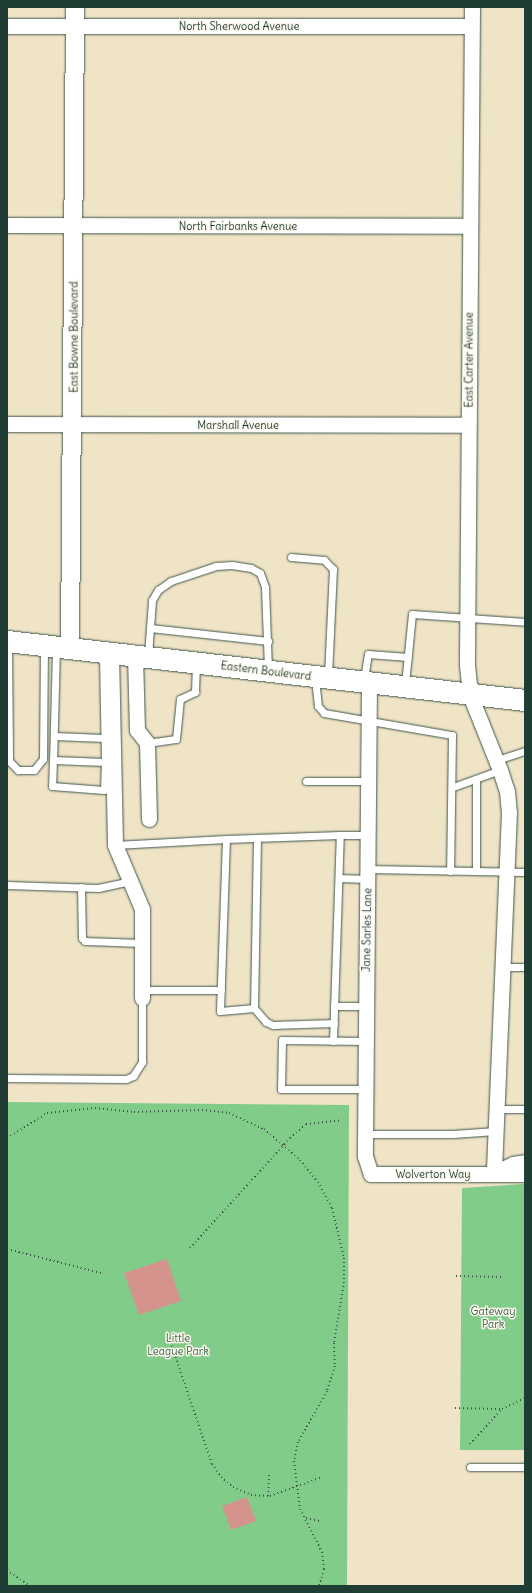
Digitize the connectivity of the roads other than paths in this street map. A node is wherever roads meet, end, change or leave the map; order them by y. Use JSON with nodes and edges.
{"nodes":[{"id":1,"x":75,"y":7,"type":"edge"},
{"id":2,"x":472,"y":7,"type":"edge"},
{"id":3,"x":7,"y":26,"type":"edge"},
{"id":4,"x":74,"y":26,"type":"junction"},
{"id":5,"x":471,"y":26,"type":"junction"},
{"id":6,"x":7,"y":225,"type":"edge"},
{"id":7,"x":74,"y":225,"type":"junction"},
{"id":8,"x":470,"y":226,"type":"junction"},
{"id":9,"x":7,"y":424,"type":"edge"},
{"id":10,"x":73,"y":424,"type":"junction"},
{"id":11,"x":468,"y":425,"type":"junction"},
{"id":12,"x":291,"y":557,"type":"dead end"},
{"id":13,"x":467,"y":618,"type":"junction"},
{"id":14,"x":525,"y":622,"type":"edge"},
{"id":15,"x":150,"y":628,"type":"junction"},
{"id":16,"x":7,"y":641,"type":"edge"},
{"id":17,"x":268,"y":641,"type":"junction"},
{"id":18,"x":57,"y":647,"type":"junction"},
{"id":19,"x":107,"y":652,"type":"junction"},
{"id":20,"x":141,"y":656,"type":"junction"},
{"id":21,"x":408,"y":657,"type":"junction"},
{"id":22,"x":196,"y":662,"type":"junction"},
{"id":23,"x":268,"y":671,"type":"junction"},
{"id":24,"x":321,"y":678,"type":"junction"},
{"id":25,"x":366,"y":684,"type":"junction"},
{"id":26,"x":404,"y":688,"type":"junction"},
{"id":27,"x":470,"y":695,"type":"junction"},
{"id":28,"x":525,"y":700,"type":"edge"},
{"id":29,"x":368,"y":722,"type":"junction"},
{"id":30,"x":54,"y":736,"type":"junction"},
{"id":31,"x":104,"y":738,"type":"junction"},
{"id":32,"x":146,"y":743,"type":"junction"},
{"id":33,"x":525,"y":752,"type":"edge"},
{"id":34,"x":53,"y":760,"type":"junction"},
{"id":35,"x":105,"y":762,"type":"junction"},
{"id":36,"x":498,"y":765,"type":"junction"},
{"id":37,"x":476,"y":780,"type":"junction"},
{"id":38,"x":306,"y":781,"type":"dead end"},
{"id":39,"x":368,"y":782,"type":"junction"},
{"id":40,"x":453,"y":787,"type":"junction"},
{"id":41,"x":148,"y":819,"type":"dead end"},
{"id":42,"x":340,"y":835,"type":"junction"},
{"id":43,"x":368,"y":835,"type":"junction"},
{"id":44,"x":256,"y":838,"type":"junction"},
{"id":45,"x":226,"y":839,"type":"junction"},
{"id":46,"x":115,"y":845,"type":"junction"},
{"id":47,"x":476,"y":870,"type":"junction"},
{"id":48,"x":450,"y":871,"type":"junction"},
{"id":49,"x":506,"y":871,"type":"junction"},
{"id":50,"x":525,"y":872,"type":"edge"},
{"id":51,"x":368,"y":874,"type":"junction"},
{"id":52,"x":339,"y":878,"type":"junction"},
{"id":53,"x":130,"y":881,"type":"junction"},
{"id":54,"x":7,"y":885,"type":"edge"},
{"id":55,"x":81,"y":887,"type":"junction"},
{"id":56,"x":142,"y":943,"type":"junction"},
{"id":57,"x":502,"y":967,"type":"junction"},
{"id":58,"x":525,"y":967,"type":"edge"},
{"id":59,"x":221,"y":990,"type":"junction"},
{"id":60,"x":142,"y":994,"type":"junction"},
{"id":61,"x":334,"y":1006,"type":"junction"},
{"id":62,"x":366,"y":1006,"type":"junction"},
{"id":63,"x":254,"y":1008,"type":"junction"},
{"id":64,"x":334,"y":1023,"type":"junction"},
{"id":65,"x":333,"y":1041,"type":"junction"},
{"id":66,"x":366,"y":1041,"type":"junction"},
{"id":67,"x":7,"y":1078,"type":"edge"},
{"id":68,"x":365,"y":1089,"type":"junction"},
{"id":69,"x":496,"y":1109,"type":"junction"},
{"id":70,"x":525,"y":1109,"type":"edge"},
{"id":71,"x":496,"y":1131,"type":"junction"},
{"id":72,"x":365,"y":1134,"type":"junction"},
{"id":73,"x":525,"y":1162,"type":"edge"},
{"id":74,"x":494,"y":1173,"type":"junction"},
{"id":75,"x":371,"y":1174,"type":"joint"},
{"id":76,"x":525,"y":1174,"type":"edge"},
{"id":77,"x":470,"y":1467,"type":"dead end"},
{"id":78,"x":525,"y":1467,"type":"edge"}],
"edges":[{"from":1,"to":4,"type":"street","name":"East Bowne Boulevard"},
{"from":2,"to":5,"type":"street","name":"East Carter Avenue"},
{"from":3,"to":4,"type":"street","name":"North Sherwood Avenue"},
{"from":4,"to":5,"type":"street","name":"North Sherwood Avenue"},
{"from":4,"to":7,"type":"street","name":"East Bowne Boulevard"},
{"from":5,"to":8,"type":"street","name":"East Carter Avenue"},
{"from":6,"to":7,"type":"street","name":"North Fairbanks Avenue"},
{"from":7,"to":8,"type":"street","name":"North Fairbanks Avenue"},
{"from":7,"to":10,"type":"street","name":"East Bowne Boulevard"},
{"from":8,"to":11,"type":"street","name":"East Carter Avenue"},
{"from":9,"to":10,"type":"street","name":"Marshall Avenue"},
{"from":10,"to":11,"type":"street","name":"Marshall Avenue"},
{"from":10,"to":18,"type":"street","name":"East Bowne Boulevard"},
{"from":11,"to":13,"type":"street","name":"East Carter Avenue"},
{"from":12,"to":24,"type":"lane"},
{"from":13,"to":14,"type":"lane"},
{"from":13,"to":21,"type":"lane"},
{"from":13,"to":27,"type":"street","name":"East Carter Avenue"},
{"from":15,"to":17,"type":"lane"},
{"from":15,"to":17,"type":"lane"},
{"from":15,"to":20,"type":"lane"},
{"from":16,"to":18,"type":"main road","name":"Eastern Boulevard"},
{"from":16,"to":18,"type":"lane"},
{"from":17,"to":23,"type":"lane"},
{"from":18,"to":19,"type":"main road","name":"Eastern Boulevard"},
{"from":18,"to":30,"type":"lane"},
{"from":19,"to":20,"type":"main road","name":"Eastern Boulevard"},
{"from":19,"to":31,"type":"lane"},
{"from":19,"to":46,"type":"street"},
{"from":20,"to":22,"type":"main road","name":"Eastern Boulevard"},
{"from":20,"to":32,"type":"street"},
{"from":21,"to":25,"type":"lane"},
{"from":21,"to":26,"type":"lane"},
{"from":22,"to":23,"type":"main road","name":"Eastern Boulevard"},
{"from":22,"to":32,"type":"lane"},
{"from":23,"to":24,"type":"main road","name":"Eastern Boulevard"},
{"from":24,"to":25,"type":"main road","name":"Eastern Boulevard"},
{"from":24,"to":29,"type":"lane"},
{"from":25,"to":26,"type":"main road","name":"Eastern Boulevard"},
{"from":25,"to":29,"type":"street","name":"Jane Sarles Lane"},
{"from":26,"to":27,"type":"main road","name":"Eastern Boulevard"},
{"from":27,"to":28,"type":"main road","name":"Eastern Boulevard"},
{"from":27,"to":36,"type":"street","name":"East Carter Avenue"},
{"from":29,"to":39,"type":"street","name":"Jane Sarles Lane"},
{"from":29,"to":40,"type":"lane"},
{"from":30,"to":31,"type":"lane"},
{"from":30,"to":34,"type":"lane"},
{"from":31,"to":35,"type":"lane"},
{"from":32,"to":41,"type":"street"},
{"from":33,"to":36,"type":"lane"},
{"from":34,"to":35,"type":"lane"},
{"from":34,"to":35,"type":"lane"},
{"from":36,"to":37,"type":"lane"},
{"from":36,"to":49,"type":"street","name":"East Carter Avenue"},
{"from":37,"to":40,"type":"lane"},
{"from":37,"to":47,"type":"lane"},
{"from":38,"to":39,"type":"lane"},
{"from":39,"to":43,"type":"street","name":"Jane Sarles Lane"},
{"from":40,"to":48,"type":"lane"},
{"from":42,"to":43,"type":"lane"},
{"from":42,"to":44,"type":"lane"},
{"from":42,"to":52,"type":"lane"},
{"from":43,"to":51,"type":"street","name":"Jane Sarles Lane"},
{"from":44,"to":45,"type":"lane"},
{"from":44,"to":63,"type":"lane"},
{"from":45,"to":46,"type":"lane"},
{"from":45,"to":59,"type":"lane"},
{"from":46,"to":53,"type":"street"},
{"from":47,"to":48,"type":"lane"},
{"from":47,"to":49,"type":"lane"},
{"from":48,"to":51,"type":"lane"},
{"from":49,"to":50,"type":"lane"},
{"from":49,"to":57,"type":"street","name":"East Carter Avenue"},
{"from":51,"to":52,"type":"lane"},
{"from":51,"to":62,"type":"street","name":"Jane Sarles Lane"},
{"from":52,"to":61,"type":"lane"},
{"from":53,"to":55,"type":"lane"},
{"from":53,"to":56,"type":"street"},
{"from":54,"to":55,"type":"lane"},
{"from":55,"to":56,"type":"lane"},
{"from":56,"to":60,"type":"street"},
{"from":57,"to":58,"type":"lane"},
{"from":57,"to":69,"type":"street","name":"East Carter Avenue"},
{"from":59,"to":60,"type":"lane"},
{"from":59,"to":63,"type":"lane"},
{"from":60,"to":67,"type":"lane"},
{"from":61,"to":62,"type":"lane"},
{"from":61,"to":64,"type":"lane"},
{"from":62,"to":66,"type":"street","name":"Jane Sarles Lane"},
{"from":63,"to":64,"type":"lane"},
{"from":64,"to":65,"type":"lane"},
{"from":65,"to":66,"type":"lane"},
{"from":65,"to":68,"type":"lane"},
{"from":66,"to":68,"type":"street","name":"Jane Sarles Lane"},
{"from":68,"to":72,"type":"street","name":"Jane Sarles Lane"},
{"from":69,"to":70,"type":"lane"},
{"from":69,"to":71,"type":"street","name":"East Carter Avenue"},
{"from":71,"to":72,"type":"lane"},
{"from":71,"to":74,"type":"street","name":"East Carter Avenue"},
{"from":72,"to":75,"type":"street","name":"Jane Sarles Lane"},
{"from":73,"to":74,"type":"street","name":"Wolverton Way"},
{"from":74,"to":75,"type":"street","name":"Wolverton Way"},
{"from":74,"to":76,"type":"street","name":"Wolverton Way"},
{"from":77,"to":78,"type":"lane"}]}
